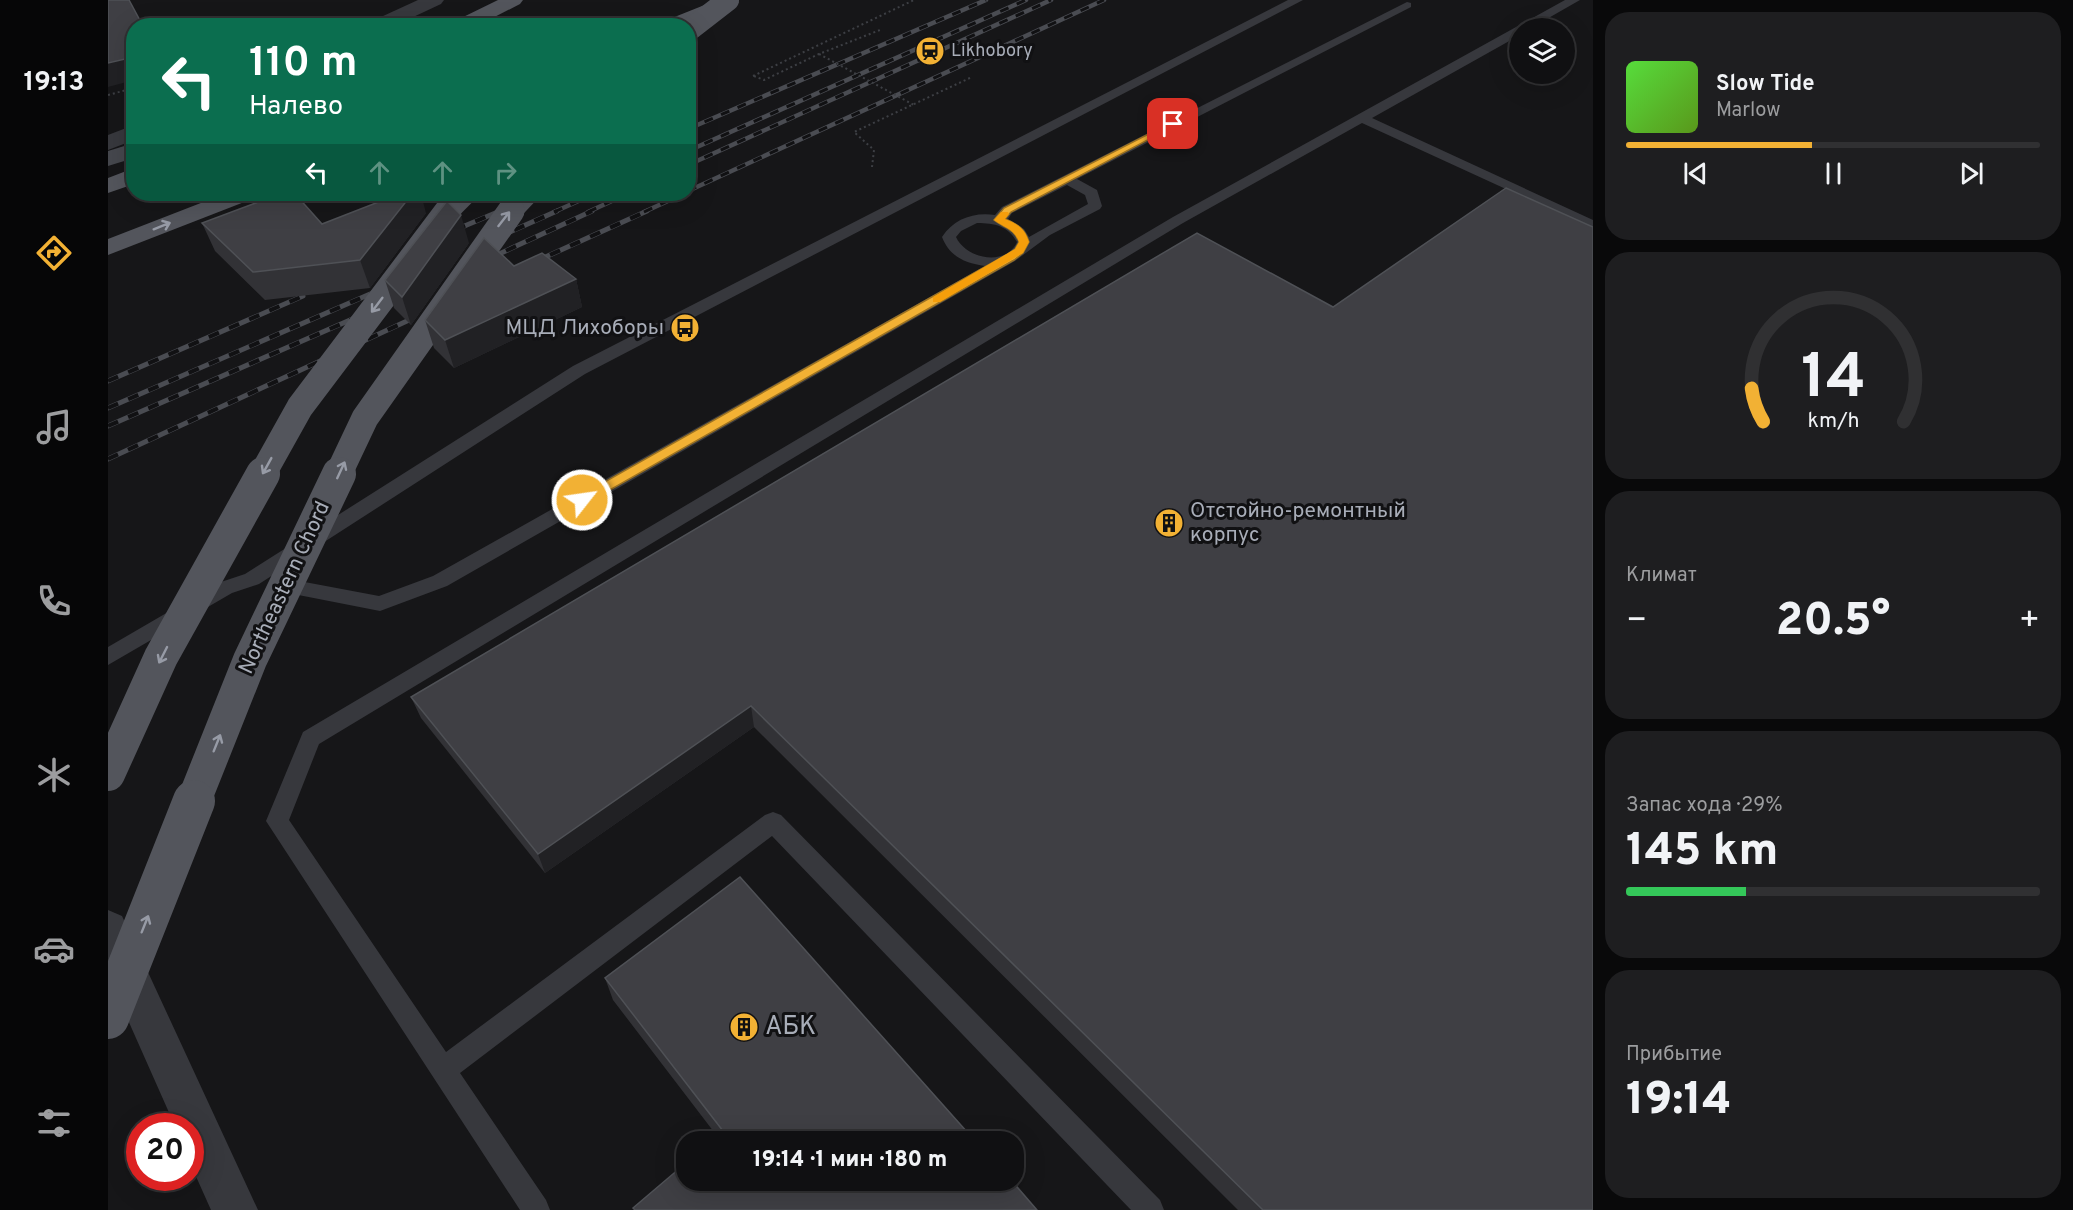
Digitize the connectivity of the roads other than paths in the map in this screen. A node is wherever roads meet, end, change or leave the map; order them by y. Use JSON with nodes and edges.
{"nodes":[{"id":1,"x":434,"y":0,"type":"edge"},
{"id":2,"x":513,"y":0,"type":"edge"},
{"id":3,"x":728,"y":0,"type":"edge"},
{"id":4,"x":735,"y":0,"type":"edge"},
{"id":5,"x":1297,"y":0,"type":"edge"},
{"id":6,"x":1574,"y":0,"type":"edge"},
{"id":7,"x":1407,"y":5,"type":"dead end"},
{"id":8,"x":664,"y":17,"type":"edge"},
{"id":9,"x":395,"y":18,"type":"edge"},
{"id":10,"x":476,"y":18,"type":"edge"},
{"id":11,"x":1541,"y":18,"type":"edge"},
{"id":12,"x":696,"y":25,"type":"edge"},
{"id":13,"x":1509,"y":36,"type":"edge"},
{"id":14,"x":1362,"y":118,"type":"junction"},
{"id":15,"x":126,"y":135,"type":"edge"},
{"id":16,"x":108,"y":143,"type":"edge"},
{"id":17,"x":126,"y":153,"type":"edge"},
{"id":18,"x":108,"y":159,"type":"edge"},
{"id":19,"x":126,"y":178,"type":"edge"},
{"id":20,"x":1067,"y":179,"type":"junction"},
{"id":21,"x":108,"y":186,"type":"edge"},
{"id":22,"x":226,"y":201,"type":"edge"},
{"id":23,"x":457,"y":201,"type":"edge"},
{"id":24,"x":520,"y":201,"type":"edge"},
{"id":25,"x":999,"y":220,"type":"junction"},
{"id":26,"x":1593,"y":225,"type":"edge"},
{"id":27,"x":108,"y":248,"type":"edge"},
{"id":28,"x":1015,"y":254,"type":"junction"},
{"id":29,"x":252,"y":579,"type":"junction"},
{"id":30,"x":108,"y":657,"type":"edge"},
{"id":31,"x":108,"y":774,"type":"edge"},
{"id":32,"x":108,"y":929,"type":"edge"},
{"id":33,"x":108,"y":1018,"type":"edge"},
{"id":34,"x":443,"y":1070,"type":"junction"},
{"id":35,"x":235,"y":1210,"type":"edge"},
{"id":36,"x":536,"y":1210,"type":"edge"},
{"id":37,"x":1150,"y":1210,"type":"edge"}],
"edges":[{"from":1,"to":9,"type":"street"},
{"from":2,"to":10,"type":"main road"},
{"from":3,"to":12,"type":"main road","bridge":true},
{"from":4,"to":8,"type":"main road"},
{"from":5,"to":29,"type":"lane"},
{"from":6,"to":11,"type":"lane"},
{"from":7,"to":20,"type":"lane"},
{"from":13,"to":14,"type":"lane"},
{"from":14,"to":26,"type":"lane"},
{"from":14,"to":34,"type":"lane"},
{"from":15,"to":16,"type":"street"},
{"from":17,"to":18,"type":"main road"},
{"from":19,"to":21,"type":"main road"},
{"from":20,"to":25,"type":"lane"},
{"from":20,"to":28,"type":"lane"},
{"from":27,"to":22,"type":"main road","one_way":true},
{"from":23,"to":31,"type":"main road","one_way":true,"bridge":true},
{"from":33,"to":24,"type":"main road","name":"Northeastern Chord","one_way":true,"bridge":true},
{"from":25,"to":28,"type":"lane"},
{"from":25,"to":28,"type":"lane"},
{"from":28,"to":29,"type":"lane"},
{"from":29,"to":30,"type":"lane"},
{"from":32,"to":35,"type":"street"},
{"from":34,"to":36,"type":"lane"},
{"from":34,"to":37,"type":"lane"}]}
